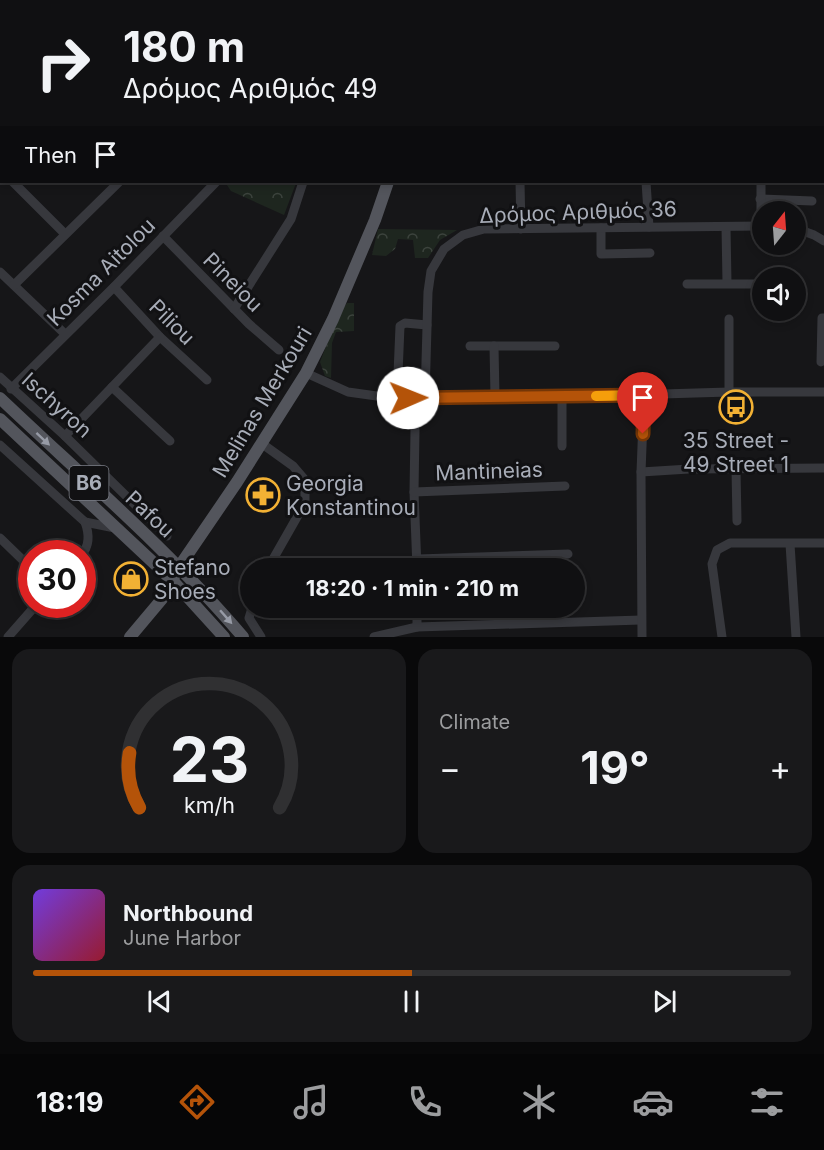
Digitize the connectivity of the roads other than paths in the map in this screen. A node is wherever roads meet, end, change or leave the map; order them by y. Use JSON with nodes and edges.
{"nodes":[{"id":1,"x":15,"y":183,"type":"edge"},
{"id":2,"x":118,"y":183,"type":"edge"},
{"id":3,"x":215,"y":183,"type":"edge"},
{"id":4,"x":303,"y":183,"type":"edge"},
{"id":5,"x":388,"y":183,"type":"edge"},
{"id":6,"x":520,"y":183,"type":"edge"},
{"id":7,"x":646,"y":183,"type":"edge"},
{"id":8,"x":761,"y":183,"type":"edge"},
{"id":9,"x":760,"y":199,"type":"joint"},
{"id":10,"x":812,"y":201,"type":"dead end"},
{"id":11,"x":752,"y":226,"type":"edge"},
{"id":12,"x":649,"y":227,"type":"junction"},
{"id":13,"x":726,"y":227,"type":"junction"},
{"id":14,"x":601,"y":228,"type":"junction"},
{"id":15,"x":521,"y":229,"type":"junction"},
{"id":16,"x":806,"y":232,"type":"edge"},
{"id":17,"x":65,"y":234,"type":"junction"},
{"id":18,"x":163,"y":236,"type":"junction"},
{"id":19,"x":824,"y":241,"type":"edge"},
{"id":20,"x":650,"y":253,"type":"dead end"},
{"id":21,"x":0,"y":272,"type":"edge"},
{"id":22,"x":728,"y":283,"type":"junction"},
{"id":23,"x":687,"y":284,"type":"dead end"},
{"id":24,"x":752,"y":284,"type":"edge"},
{"id":25,"x":14,"y":285,"type":"junction"},
{"id":26,"x":114,"y":287,"type":"junction"},
{"id":27,"x":234,"y":309,"type":"junction"},
{"id":28,"x":824,"y":318,"type":"edge"},
{"id":29,"x":729,"y":320,"type":"dead end"},
{"id":30,"x":427,"y":325,"type":"junction"},
{"id":31,"x":65,"y":334,"type":"junction"},
{"id":32,"x":160,"y":337,"type":"junction"},
{"id":33,"x":470,"y":346,"type":"dead end"},
{"id":34,"x":494,"y":346,"type":"junction"},
{"id":35,"x":555,"y":346,"type":"dead end"},
{"id":36,"x":279,"y":350,"type":"dead end"},
{"id":37,"x":821,"y":362,"type":"dead end"},
{"id":38,"x":306,"y":373,"type":"junction"},
{"id":39,"x":398,"y":374,"type":"dead end"},
{"id":40,"x":0,"y":377,"type":"edge"},
{"id":41,"x":207,"y":380,"type":"dead end"},
{"id":42,"x":112,"y":387,"type":"junction"},
{"id":43,"x":11,"y":389,"type":"junction"},
{"id":44,"x":729,"y":392,"type":"junction"},
{"id":45,"x":824,"y":392,"type":"edge"},
{"id":46,"x":644,"y":395,"type":"junction"},
{"id":47,"x":425,"y":397,"type":"junction"},
{"id":48,"x":495,"y":397,"type":"junction"},
{"id":49,"x":562,"y":397,"type":"junction"},
{"id":50,"x":0,"y":398,"type":"edge"},
{"id":51,"x":0,"y":419,"type":"edge"},
{"id":52,"x":415,"y":430,"type":"dead end"},
{"id":53,"x":65,"y":436,"type":"junction"},
{"id":54,"x":170,"y":441,"type":"dead end"},
{"id":55,"x":261,"y":443,"type":"junction"},
{"id":56,"x":0,"y":445,"type":"edge"},
{"id":57,"x":562,"y":446,"type":"dead end"},
{"id":58,"x":824,"y":468,"type":"edge"},
{"id":59,"x":736,"y":470,"type":"junction"},
{"id":60,"x":642,"y":472,"type":"junction"},
{"id":61,"x":565,"y":486,"type":"dead end"},
{"id":62,"x":414,"y":492,"type":"junction"},
{"id":63,"x":736,"y":521,"type":"dead end"},
{"id":64,"x":85,"y":522,"type":"junction"},
{"id":65,"x":117,"y":528,"type":"junction"},
{"id":66,"x":167,"y":536,"type":"dead end"},
{"id":67,"x":0,"y":538,"type":"edge"},
{"id":68,"x":87,"y":540,"type":"edge"},
{"id":69,"x":824,"y":543,"type":"edge"},
{"id":70,"x":790,"y":544,"type":"junction"},
{"id":71,"x":568,"y":554,"type":"dead end"},
{"id":72,"x":18,"y":555,"type":"edge"},
{"id":73,"x":274,"y":558,"type":"edge"},
{"id":74,"x":418,"y":558,"type":"edge"},
{"id":75,"x":508,"y":558,"type":"edge"},
{"id":76,"x":178,"y":567,"type":"junction"},
{"id":77,"x":173,"y":581,"type":"junction"},
{"id":78,"x":25,"y":618,"type":"edge"},
{"id":79,"x":249,"y":618,"type":"edge"},
{"id":80,"x":417,"y":618,"type":"edge"},
{"id":81,"x":641,"y":620,"type":"junction"},
{"id":82,"x":417,"y":627,"type":"junction"},
{"id":83,"x":8,"y":637,"type":"edge"},
{"id":84,"x":130,"y":637,"type":"edge"},
{"id":85,"x":224,"y":637,"type":"edge"},
{"id":86,"x":243,"y":637,"type":"edge"},
{"id":87,"x":261,"y":637,"type":"edge"},
{"id":88,"x":374,"y":637,"type":"edge"},
{"id":89,"x":642,"y":637,"type":"edge"},
{"id":90,"x":722,"y":637,"type":"edge"},
{"id":91,"x":796,"y":637,"type":"edge"}],
"edges":[{"from":1,"to":17,"type":"street"},
{"from":2,"to":17,"type":"street"},
{"from":3,"to":18,"type":"street","name":"Kosma Aitolou"},
{"from":4,"to":27,"type":"street"},
{"from":5,"to":38,"type":"main road","name":"Melinas Merkouri"},
{"from":6,"to":15,"type":"street"},
{"from":7,"to":12,"type":"street"},
{"from":8,"to":9,"type":"street"},
{"from":9,"to":10,"type":"street"},
{"from":11,"to":13,"type":"street","name":"Δρόμος Αριθμός 36"},
{"from":12,"to":13,"type":"street","name":"Δρόμος Αριθμός 36"},
{"from":12,"to":14,"type":"street","name":"Δρόμος Αριθμός 36"},
{"from":13,"to":22,"type":"street"},
{"from":14,"to":15,"type":"street","name":"Δρόμος Αριθμός 36"},
{"from":14,"to":20,"type":"street"},
{"from":15,"to":30,"type":"street","name":"Δρόμος Αριθμός 36"},
{"from":16,"to":19,"type":"street"},
{"from":17,"to":25,"type":"street"},
{"from":18,"to":26,"type":"street","name":"Kosma Aitolou"},
{"from":18,"to":27,"type":"street","name":"Pineiou"},
{"from":21,"to":25,"type":"street"},
{"from":22,"to":23,"type":"street"},
{"from":22,"to":24,"type":"street"},
{"from":25,"to":31,"type":"street"},
{"from":26,"to":31,"type":"street","name":"Kosma Aitolou"},
{"from":26,"to":32,"type":"street","name":"Piliou"},
{"from":27,"to":36,"type":"street","name":"Pineiou"},
{"from":28,"to":37,"type":"street"},
{"from":29,"to":44,"type":"street"},
{"from":30,"to":39,"type":"street"},
{"from":30,"to":47,"type":"street","name":"Δρόμος Αριθμός 36"},
{"from":31,"to":43,"type":"street","name":"Kosma Aitolou"},
{"from":32,"to":41,"type":"street","name":"Piliou"},
{"from":32,"to":42,"type":"street"},
{"from":33,"to":34,"type":"street"},
{"from":34,"to":35,"type":"street"},
{"from":34,"to":48,"type":"street"},
{"from":38,"to":47,"type":"street"},
{"from":38,"to":55,"type":"main road","name":"Melinas Merkouri"},
{"from":40,"to":43,"type":"street","name":"Ischyron"},
{"from":42,"to":53,"type":"street"},
{"from":42,"to":54,"type":"street"},
{"from":43,"to":53,"type":"street","name":"Ischyron"},
{"from":44,"to":45,"type":"street"},
{"from":44,"to":46,"type":"street"},
{"from":46,"to":49,"type":"street"},
{"from":46,"to":60,"type":"street"},
{"from":47,"to":48,"type":"street"},
{"from":48,"to":49,"type":"street"},
{"from":49,"to":57,"type":"street"},
{"from":50,"to":76,"type":"main road","name":"Pafou","number":"B6","one_way":true},
{"from":51,"to":65,"type":"main road","name":"Pafou","number":"B6"},
{"from":52,"to":62,"type":"street"},
{"from":53,"to":66,"type":"street","name":"Ischyron"},
{"from":55,"to":73,"type":"street"},
{"from":55,"to":76,"type":"main road","name":"Melinas Merkouri"},
{"from":56,"to":64,"type":"street"},
{"from":58,"to":59,"type":"street"},
{"from":59,"to":60,"type":"street"},
{"from":59,"to":63,"type":"street"},
{"from":60,"to":81,"type":"street"},
{"from":61,"to":62,"type":"street","name":"Mantineias"},
{"from":62,"to":74,"type":"street"},
{"from":64,"to":65,"type":"street"},
{"from":64,"to":68,"type":"street"},
{"from":65,"to":77,"type":"main road","name":"Pafou","number":"B6"},
{"from":67,"to":72,"type":"street"},
{"from":69,"to":70,"type":"street"},
{"from":70,"to":90,"type":"street"},
{"from":70,"to":91,"type":"street"},
{"from":71,"to":75,"type":"street"},
{"from":76,"to":77,"type":"main road","name":"Melinas Merkouri"},
{"from":76,"to":86,"type":"main road","name":"Pafou","number":"B6","one_way":true},
{"from":77,"to":84,"type":"main road","name":"Melinas Merkouri"},
{"from":77,"to":85,"type":"main road","name":"Pafou","number":"B6"},
{"from":78,"to":83,"type":"street"},
{"from":79,"to":87,"type":"street"},
{"from":80,"to":82,"type":"street"},
{"from":81,"to":82,"type":"street"},
{"from":81,"to":89,"type":"street"},
{"from":82,"to":88,"type":"street"}]}
